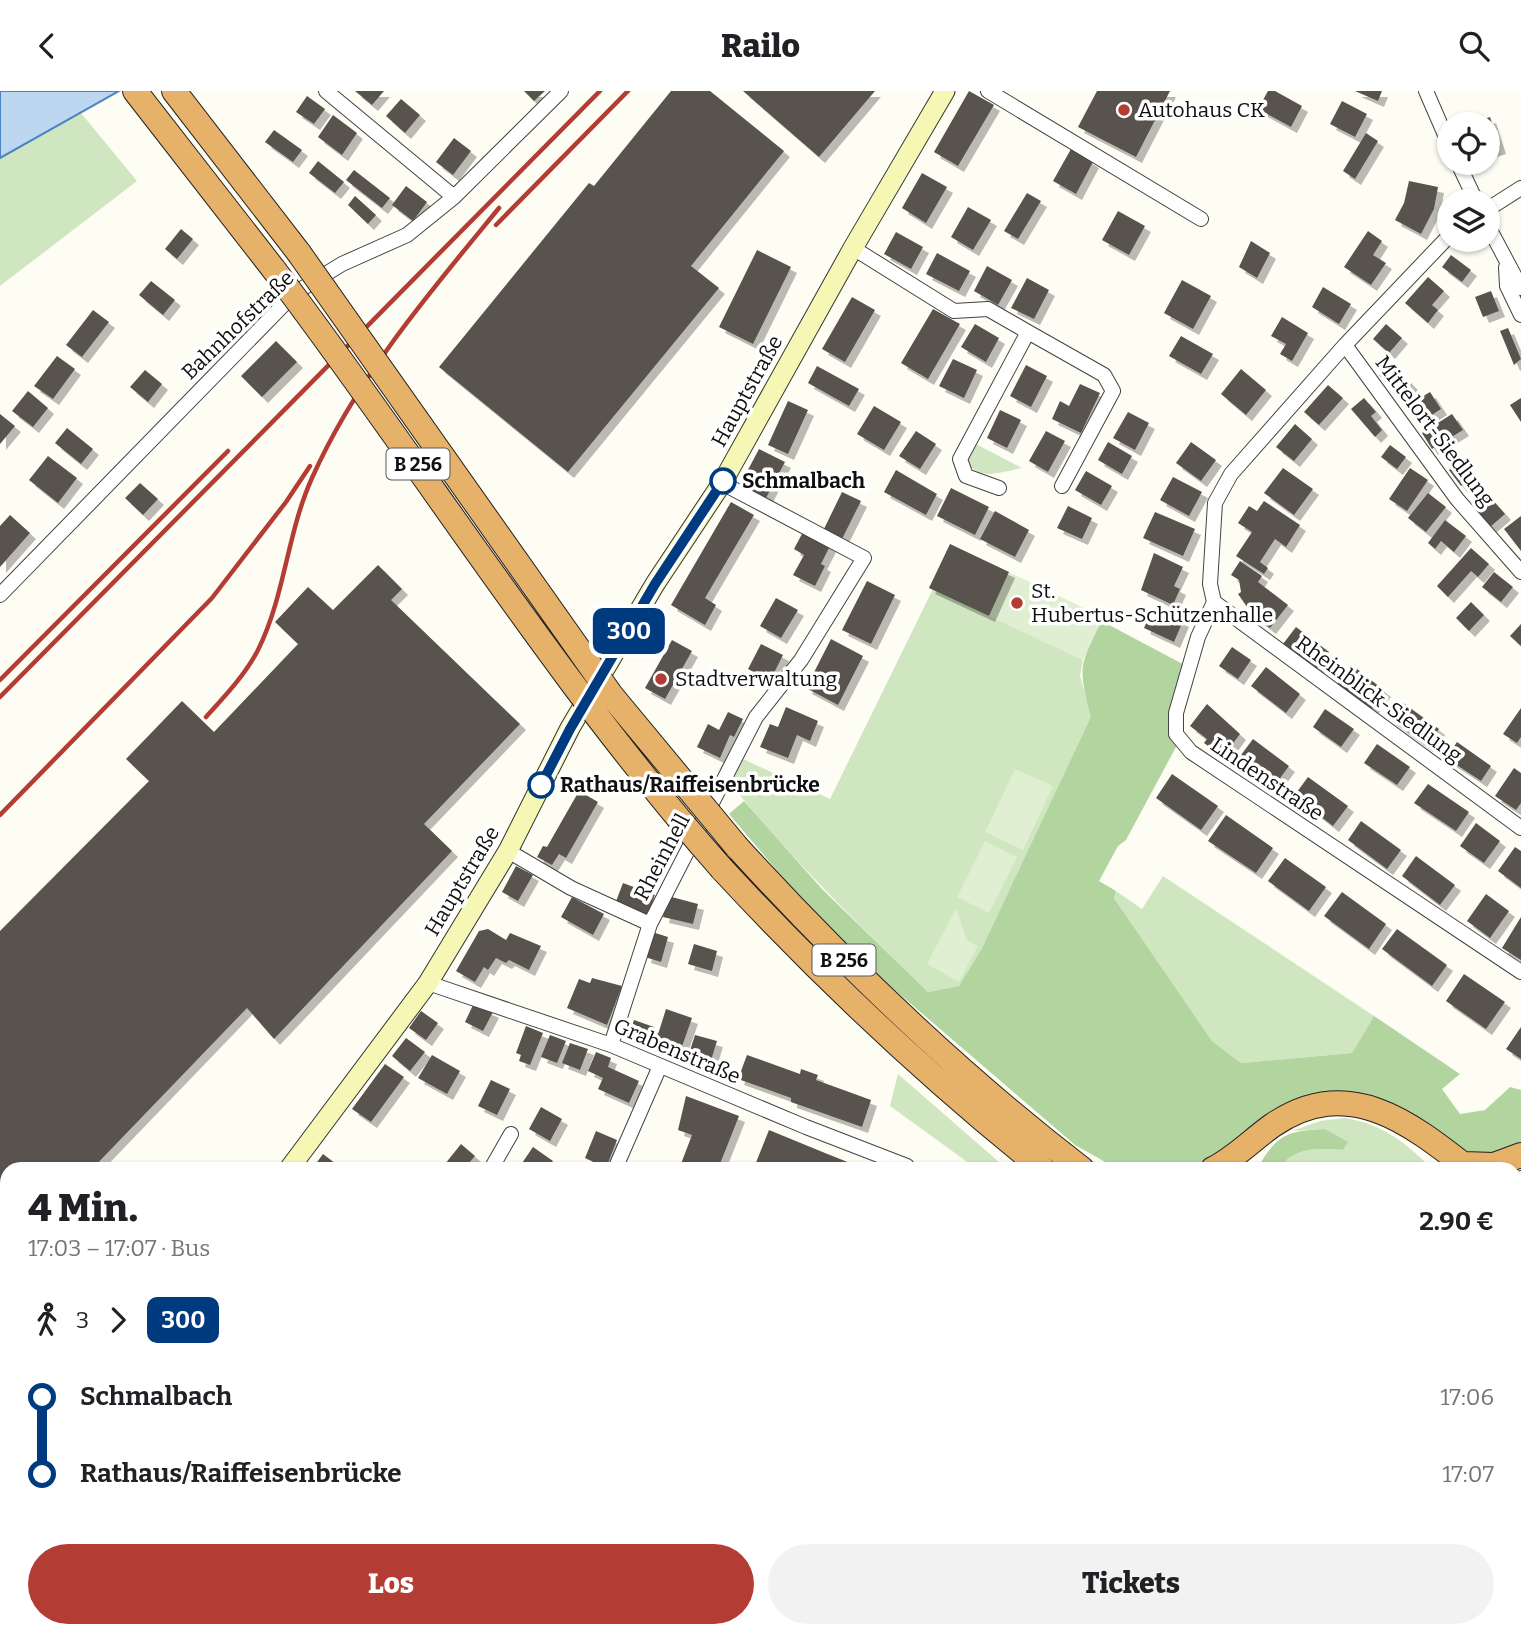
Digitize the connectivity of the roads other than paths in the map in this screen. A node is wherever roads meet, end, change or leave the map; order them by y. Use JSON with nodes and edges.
{"nodes":[{"id":1,"x":135,"y":91,"type":"edge"},
{"id":2,"x":174,"y":91,"type":"edge"},
{"id":3,"x":326,"y":91,"type":"edge"},
{"id":4,"x":561,"y":91,"type":"edge"},
{"id":5,"x":945,"y":91,"type":"edge"},
{"id":6,"x":988,"y":91,"type":"edge"},
{"id":7,"x":1426,"y":91,"type":"edge"},
{"id":8,"x":1437,"y":116,"type":"edge"},
{"id":9,"x":1521,"y":188,"type":"edge"},
{"id":10,"x":454,"y":197,"type":"junction"},
{"id":11,"x":1500,"y":201,"type":"edge"},
{"id":12,"x":1201,"y":219,"type":"dead end"},
{"id":13,"x":852,"y":248,"type":"junction"},
{"id":14,"x":1437,"y":249,"type":"edge"},
{"id":15,"x":1500,"y":252,"type":"edge"},
{"id":16,"x":1506,"y":265,"type":"junction"},
{"id":17,"x":1521,"y":288,"type":"edge"},
{"id":18,"x":1521,"y":315,"type":"edge"},
{"id":19,"x":1028,"y":333,"type":"junction"},
{"id":20,"x":1345,"y":345,"type":"junction"},
{"id":21,"x":722,"y":483,"type":"junction"},
{"id":22,"x":1062,"y":486,"type":"dead end"},
{"id":23,"x":999,"y":488,"type":"dead end"},
{"id":24,"x":1521,"y":572,"type":"edge"},
{"id":25,"x":0,"y":595,"type":"edge"},
{"id":26,"x":1214,"y":602,"type":"junction"},
{"id":27,"x":1521,"y":828,"type":"edge"},
{"id":28,"x":508,"y":851,"type":"junction"},
{"id":29,"x":650,"y":924,"type":"junction"},
{"id":30,"x":1521,"y":972,"type":"edge"},
{"id":31,"x":428,"y":983,"type":"junction"},
{"id":32,"x":611,"y":1045,"type":"junction"},
{"id":33,"x":660,"y":1066,"type":"junction"},
{"id":34,"x":950,"y":1076,"type":"junction"},
{"id":35,"x":511,"y":1135,"type":"dead end"},
{"id":36,"x":1047,"y":1142,"type":"junction"},
{"id":37,"x":1521,"y":1155,"type":"edge"},
{"id":38,"x":1024,"y":1159,"type":"edge"},
{"id":39,"x":294,"y":1162,"type":"edge"},
{"id":40,"x":495,"y":1162,"type":"edge"},
{"id":41,"x":618,"y":1162,"type":"edge"},
{"id":42,"x":900,"y":1162,"type":"edge"},
{"id":43,"x":1073,"y":1162,"type":"edge"},
{"id":44,"x":1089,"y":1162,"type":"edge"},
{"id":45,"x":1223,"y":1162,"type":"edge"},
{"id":46,"x":1253,"y":1162,"type":"edge"},
{"id":47,"x":1450,"y":1162,"type":"edge"},
{"id":48,"x":1452,"y":1162,"type":"edge"},
{"id":49,"x":1501,"y":1162,"type":"edge"}],
"edges":[{"from":1,"to":34,"type":"highway","number":"B 256","bridge":true},
{"from":2,"to":34,"type":"highway","number":"B 256","bridge":true},
{"from":3,"to":10,"type":"street"},
{"from":4,"to":10,"type":"street","name":"Bahnhofstraße"},
{"from":5,"to":13,"type":"main road","name":"Hauptstraße"},
{"from":6,"to":12,"type":"street"},
{"from":7,"to":8,"type":"street"},
{"from":9,"to":11,"type":"street"},
{"from":10,"to":25,"type":"street","name":"Bahnhofstraße"},
{"from":13,"to":19,"type":"street"},
{"from":13,"to":21,"type":"main road","name":"Hauptstraße"},
{"from":14,"to":20,"type":"street"},
{"from":15,"to":16,"type":"street"},
{"from":16,"to":17,"type":"street"},
{"from":16,"to":18,"type":"street"},
{"from":19,"to":22,"type":"street"},
{"from":19,"to":23,"type":"street"},
{"from":20,"to":24,"type":"street","name":"Mittelort-Siedlung"},
{"from":20,"to":26,"type":"street"},
{"from":21,"to":28,"type":"main road","name":"Hauptstraße"},
{"from":21,"to":29,"type":"street","name":"Rheinhell"},
{"from":26,"to":27,"type":"street","name":"Rheinblick-Siedlung"},
{"from":26,"to":30,"type":"street","name":"Lindenstraße"},
{"from":28,"to":29,"type":"street"},
{"from":28,"to":31,"type":"main road","name":"Hauptstraße"},
{"from":29,"to":32,"type":"street","name":"Rheinhell"},
{"from":31,"to":32,"type":"street","name":"Grabenstraße"},
{"from":31,"to":39,"type":"main road","name":"Hauptstraße"},
{"from":32,"to":33,"type":"street","name":"Grabenstraße"},
{"from":33,"to":41,"type":"street"},
{"from":33,"to":42,"type":"street","name":"Grabenstraße"},
{"from":34,"to":36,"type":"highway","number":"B 256"},
{"from":34,"to":38,"type":"highway","number":"B 256"},
{"from":35,"to":40,"type":"street"},
{"from":36,"to":43,"type":"highway","number":"B 256"},
{"from":36,"to":44,"type":"highway"},
{"from":37,"to":49,"type":"highway"},
{"from":45,"to":48,"type":"highway"},
{"from":46,"to":47,"type":"highway"}]}
